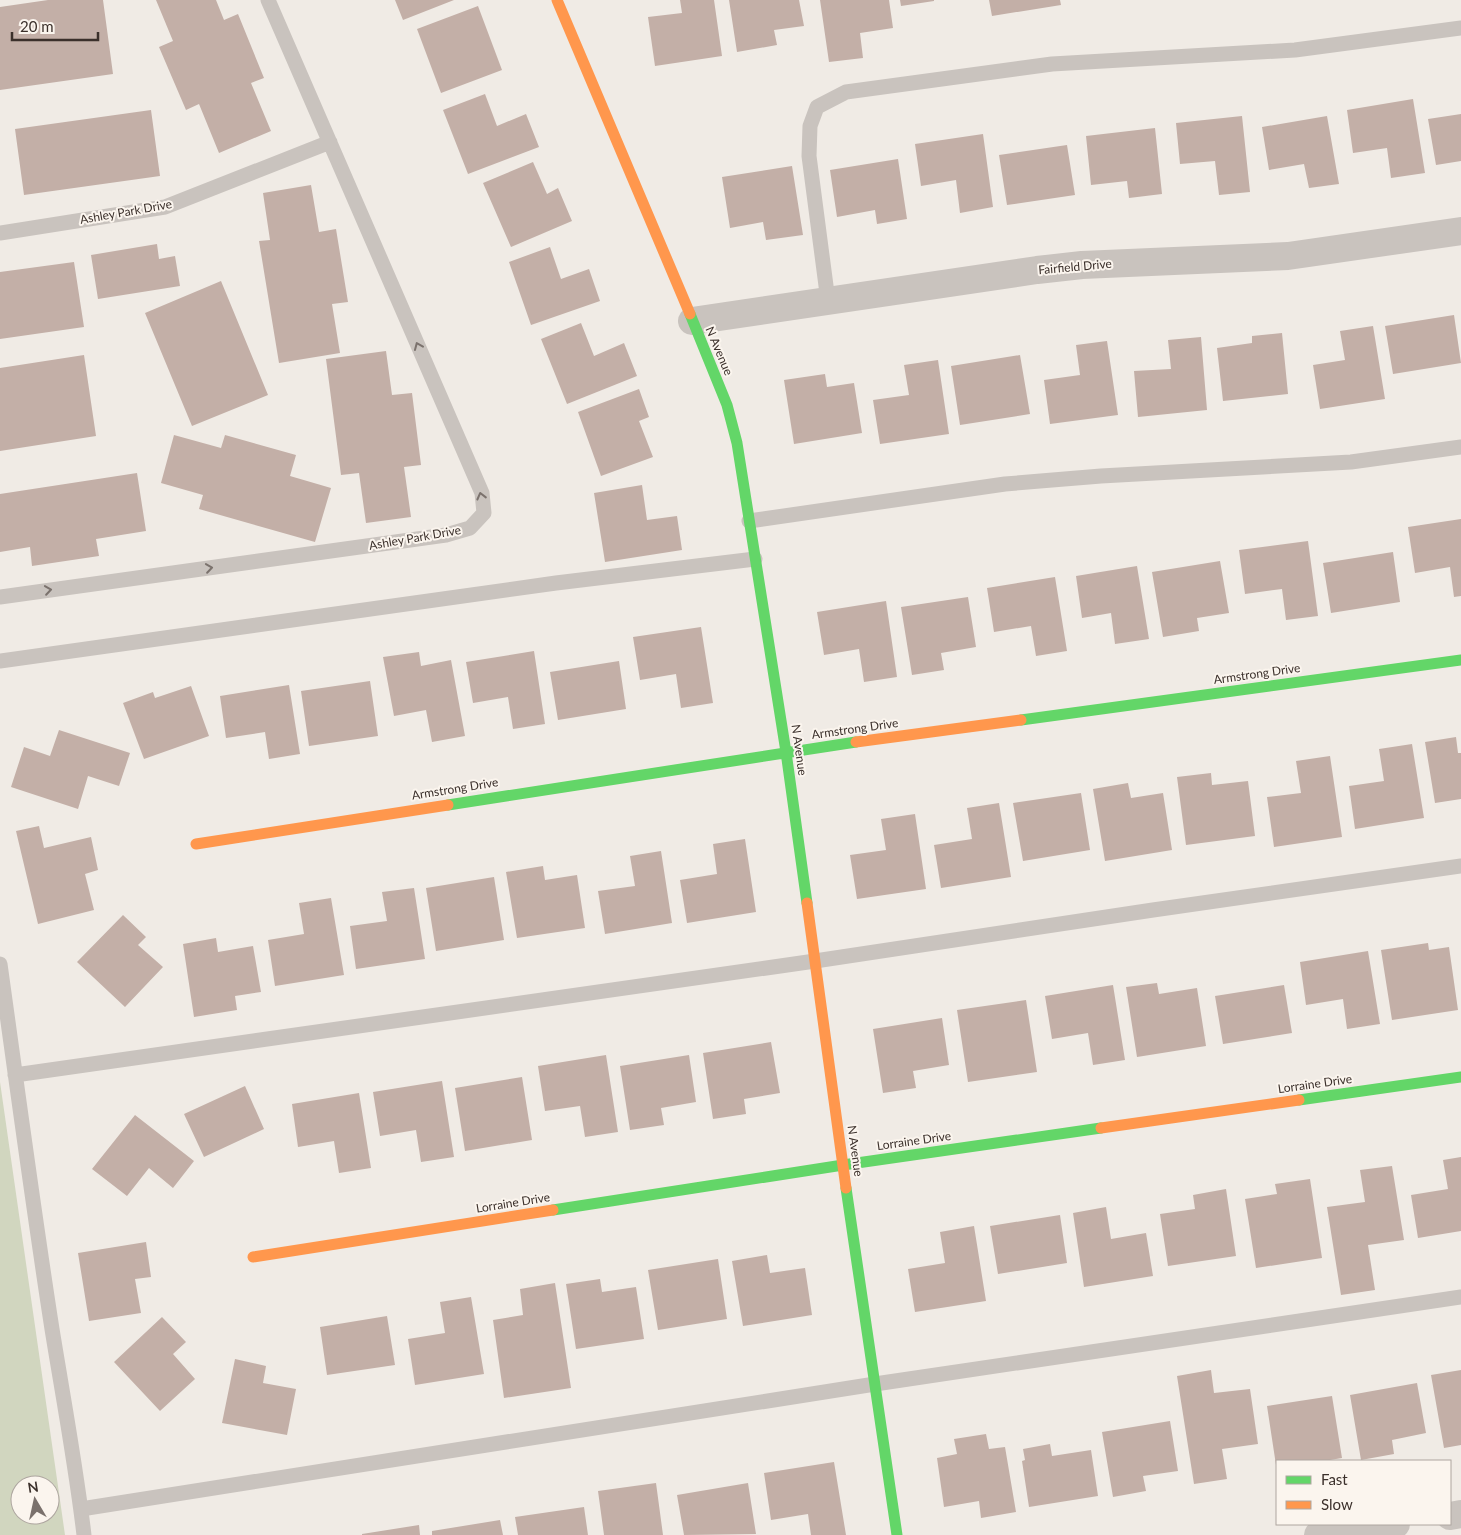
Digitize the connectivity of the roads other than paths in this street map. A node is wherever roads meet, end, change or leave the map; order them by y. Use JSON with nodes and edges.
{"nodes":[{"id":1,"x":268,"y":0,"type":"edge"},
{"id":2,"x":557,"y":0,"type":"edge"},
{"id":3,"x":1461,"y":28,"type":"edge"},
{"id":4,"x":330,"y":142,"type":"junction"},
{"id":5,"x":1461,"y":232,"type":"edge"},
{"id":6,"x":0,"y":233,"type":"edge"},
{"id":7,"x":828,"y":300,"type":"junction"},
{"id":8,"x":692,"y":321,"type":"junction"},
{"id":9,"x":1461,"y":447,"type":"edge"},
{"id":10,"x":749,"y":521,"type":"junction"},
{"id":11,"x":755,"y":559,"type":"junction"},
{"id":12,"x":0,"y":597,"type":"edge"},
{"id":13,"x":1461,"y":660,"type":"edge"},
{"id":14,"x":0,"y":661,"type":"edge"},
{"id":15,"x":786,"y":752,"type":"junction"},
{"id":16,"x":196,"y":844,"type":"dead end"},
{"id":17,"x":1461,"y":866,"type":"edge"},
{"id":18,"x":815,"y":961,"type":"junction"},
{"id":19,"x":0,"y":964,"type":"edge"},
{"id":20,"x":15,"y":1075,"type":"junction"},
{"id":21,"x":1461,"y":1077,"type":"edge"},
{"id":22,"x":843,"y":1166,"type":"junction"},
{"id":23,"x":253,"y":1257,"type":"dead end"},
{"id":24,"x":1461,"y":1297,"type":"edge"},
{"id":25,"x":875,"y":1384,"type":"junction"},
{"id":26,"x":81,"y":1509,"type":"junction"},
{"id":27,"x":1389,"y":1525,"type":"edge"},
{"id":28,"x":84,"y":1535,"type":"edge"},
{"id":29,"x":897,"y":1535,"type":"edge"},
{"id":30,"x":1318,"y":1535,"type":"edge"}],
"edges":[{"from":1,"to":4,"type":"lane","name":"Ashley Park Drive"},
{"from":2,"to":8,"type":"street","name":"N Avenue"},
{"from":3,"to":7,"type":"lane"},
{"from":4,"to":6,"type":"lane","name":"Ashley Park Drive"},
{"from":12,"to":4,"type":"lane","name":"Ashley Park Drive","one_way":true},
{"from":5,"to":7,"type":"street","name":"Fairfield Drive"},
{"from":7,"to":8,"type":"street","name":"Fairfield Drive"},
{"from":8,"to":10,"type":"street","name":"N Avenue"},
{"from":9,"to":10,"type":"lane"},
{"from":10,"to":11,"type":"street","name":"N Avenue"},
{"from":11,"to":14,"type":"lane"},
{"from":11,"to":15,"type":"street","name":"N Avenue"},
{"from":13,"to":15,"type":"street","name":"Armstrong Drive"},
{"from":15,"to":16,"type":"street","name":"Armstrong Drive"},
{"from":15,"to":18,"type":"street","name":"N Avenue"},
{"from":17,"to":18,"type":"lane"},
{"from":18,"to":20,"type":"lane"},
{"from":18,"to":22,"type":"street","name":"N Avenue"},
{"from":19,"to":20,"type":"lane"},
{"from":20,"to":26,"type":"lane"},
{"from":21,"to":22,"type":"street","name":"Lorraine Drive"},
{"from":22,"to":23,"type":"street","name":"Lorraine Drive"},
{"from":22,"to":25,"type":"street","name":"N Avenue"},
{"from":24,"to":25,"type":"lane"},
{"from":25,"to":26,"type":"lane"},
{"from":25,"to":29,"type":"street","name":"N Avenue"},
{"from":26,"to":28,"type":"lane"},
{"from":27,"to":30,"type":"street"}]}
